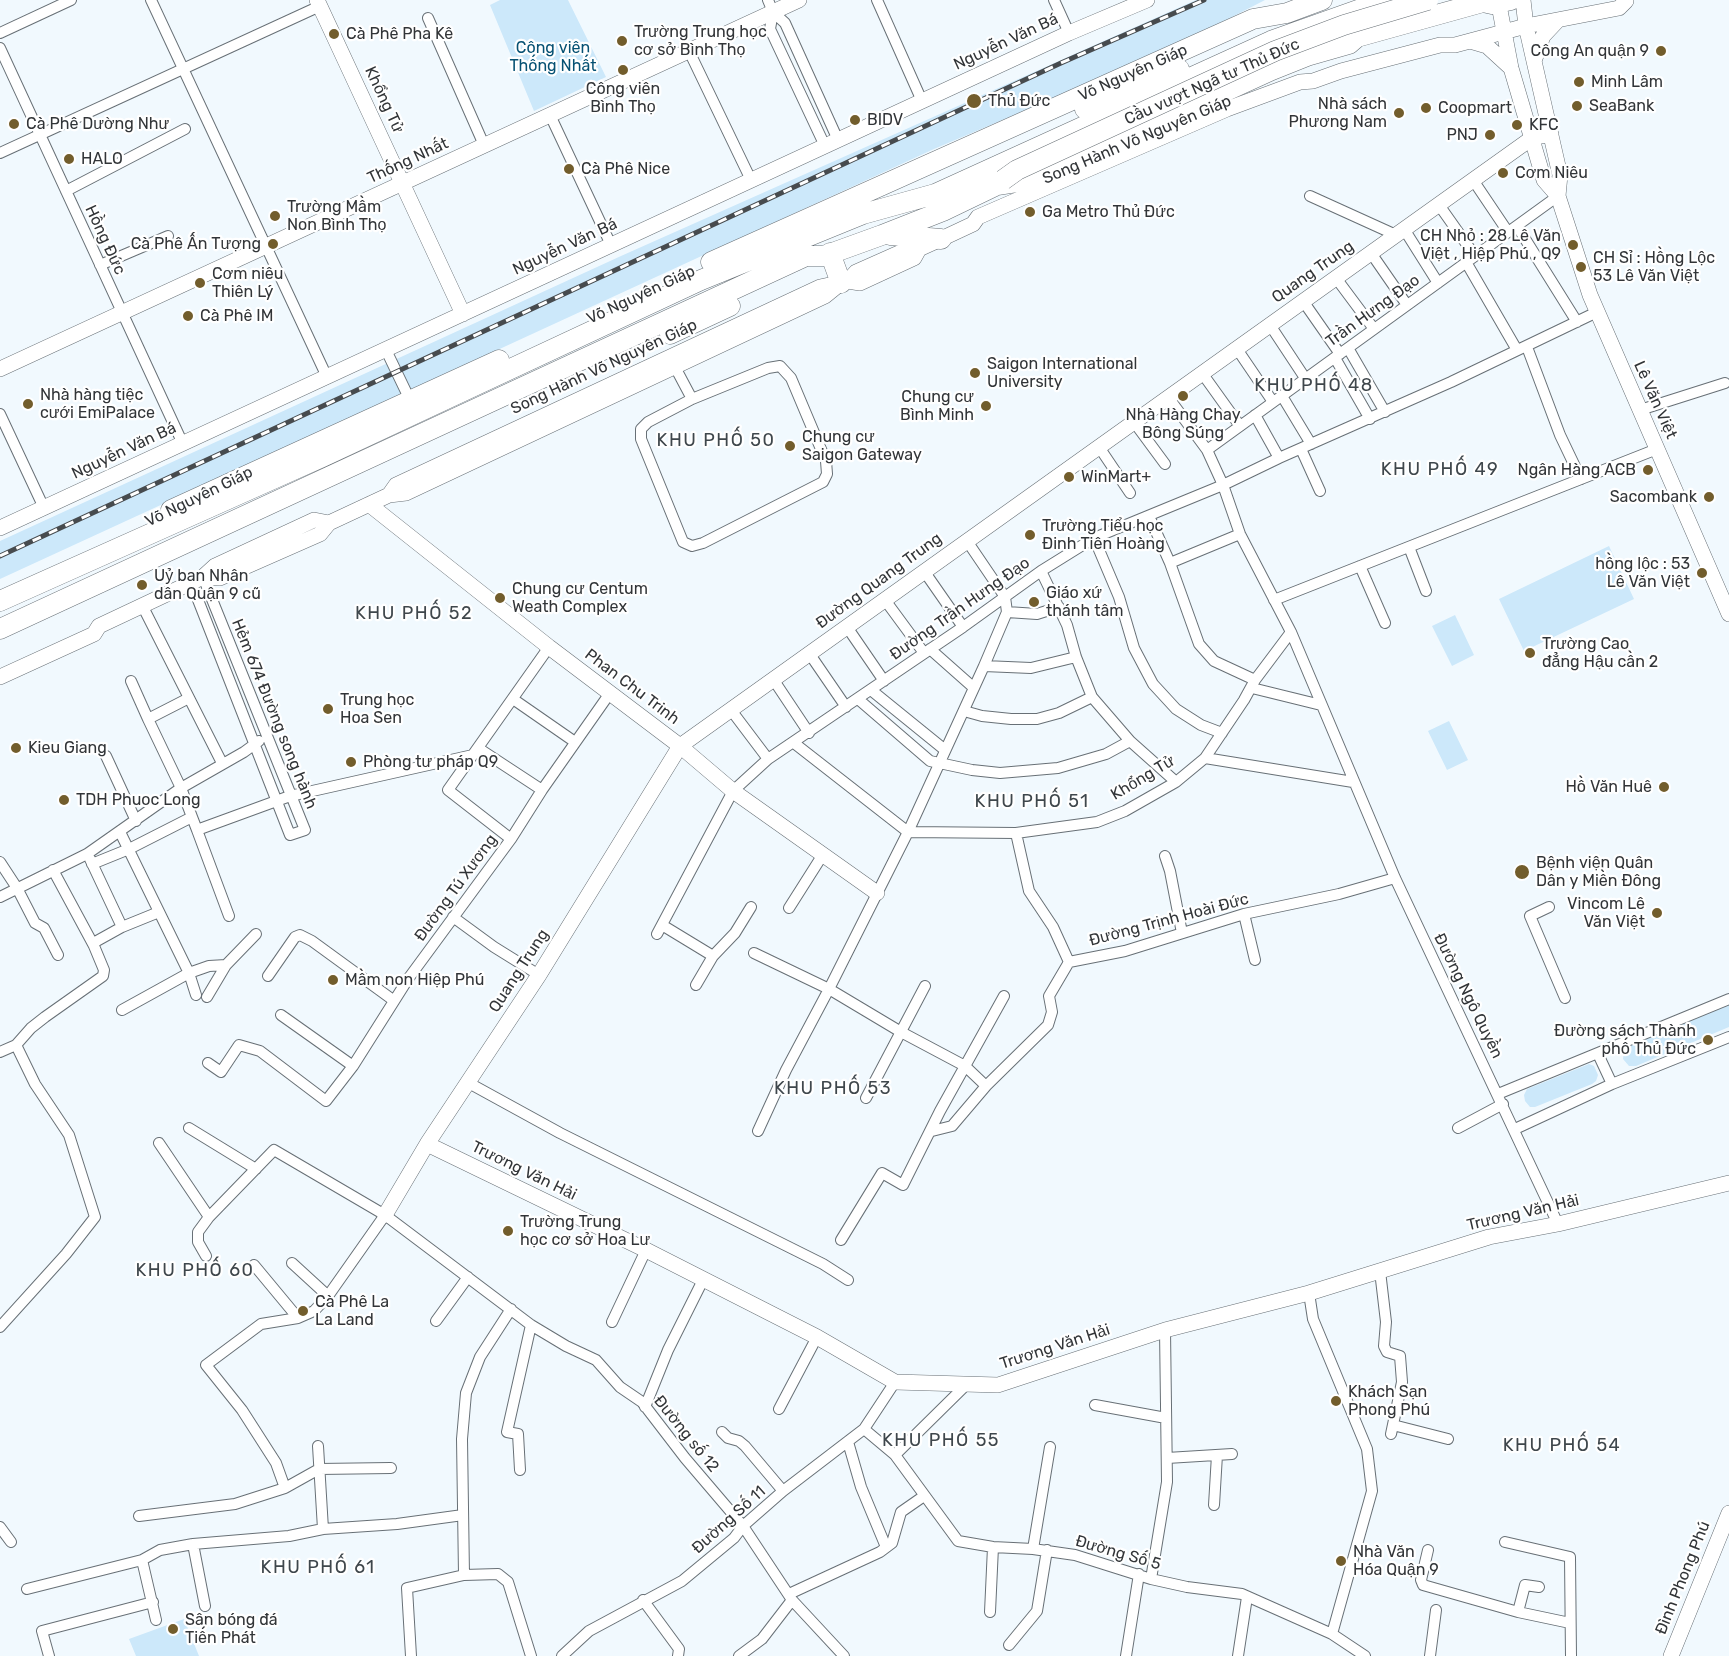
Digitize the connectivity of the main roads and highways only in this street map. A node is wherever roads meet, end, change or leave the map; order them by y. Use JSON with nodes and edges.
{"nodes":[{"id":1,"x":1322,"y":0,"type":"edge"},
{"id":2,"x":1386,"y":0,"type":"edge"},
{"id":3,"x":1407,"y":0,"type":"edge"},
{"id":4,"x":1428,"y":0,"type":"edge"},
{"id":5,"x":1500,"y":2,"type":"edge"},
{"id":6,"x":1287,"y":12,"type":"junction"},
{"id":7,"x":1413,"y":27,"type":"junction"},
{"id":8,"x":999,"y":178,"type":"junction"},
{"id":9,"x":863,"y":214,"type":"junction"},
{"id":10,"x":882,"y":235,"type":"junction"},
{"id":11,"x":941,"y":239,"type":"road end"},
{"id":12,"x":827,"y":254,"type":"junction"},
{"id":13,"x":705,"y":272,"type":"junction"},
{"id":14,"x":844,"y":282,"type":"road end"},
{"id":15,"x":628,"y":301,"type":"junction"},
{"id":16,"x":647,"y":305,"type":"junction"},
{"id":17,"x":197,"y":496,"type":"junction"},
{"id":18,"x":182,"y":518,"type":"junction"},
{"id":19,"x":108,"y":542,"type":"junction"},
{"id":20,"x":129,"y":543,"type":"junction"},
{"id":21,"x":0,"y":591,"type":"edge"},
{"id":22,"x":0,"y":601,"type":"edge"},
{"id":23,"x":0,"y":629,"type":"edge"},
{"id":24,"x":0,"y":642,"type":"edge"}],
"edges":[{"from":1,"to":6,"type":"highway","name":"Võ Nguyên Giáp"},
{"from":2,"to":8,"type":"highway","name":"Cầu vượt Ngã tư Thủ Đức"},
{"from":3,"to":7,"type":"highway"},
{"from":4,"to":8,"type":"highway","name":"Cầu vượt Ngã tư Thủ Đức","bridge":true},
{"from":5,"to":7,"type":"highway","name":"Võ Nguyên Giáp"},
{"from":6,"to":9,"type":"highway","name":"Võ Nguyên Giáp"},
{"from":6,"to":13,"type":"highway","name":"Võ Nguyên Giáp"},
{"from":7,"to":8,"type":"highway","name":"Võ Nguyên Giáp"},
{"from":8,"to":9,"type":"highway","name":"Võ Nguyên Giáp"},
{"from":8,"to":10,"type":"highway","name":"Võ Nguyên Giáp"},
{"from":9,"to":13,"type":"highway","name":"Võ Nguyên Giáp"},
{"from":10,"to":11,"type":"highway"},
{"from":10,"to":12,"type":"highway","name":"Võ Nguyên Giáp"},
{"from":12,"to":14,"type":"highway"},
{"from":12,"to":23,"type":"highway","name":"Võ Nguyên Giáp"},
{"from":12,"to":24,"type":"highway","name":"Võ Nguyên Giáp"},
{"from":13,"to":15,"type":"highway","name":"Võ Nguyên Giáp"},
{"from":13,"to":16,"type":"highway","name":"Võ Nguyên Giáp"},
{"from":15,"to":16,"type":"highway"},
{"from":15,"to":17,"type":"highway","name":"Võ Nguyên Giáp"},
{"from":16,"to":18,"type":"highway","name":"Võ Nguyên Giáp"},
{"from":17,"to":18,"type":"highway"},
{"from":17,"to":19,"type":"highway","name":"Võ Nguyên Giáp"},
{"from":18,"to":20,"type":"highway","name":"Võ Nguyên Giáp"},
{"from":19,"to":20,"type":"highway"},
{"from":19,"to":21,"type":"highway","name":"Võ Nguyên Giáp"},
{"from":20,"to":22,"type":"highway","name":"Võ Nguyên Giáp"}]}
